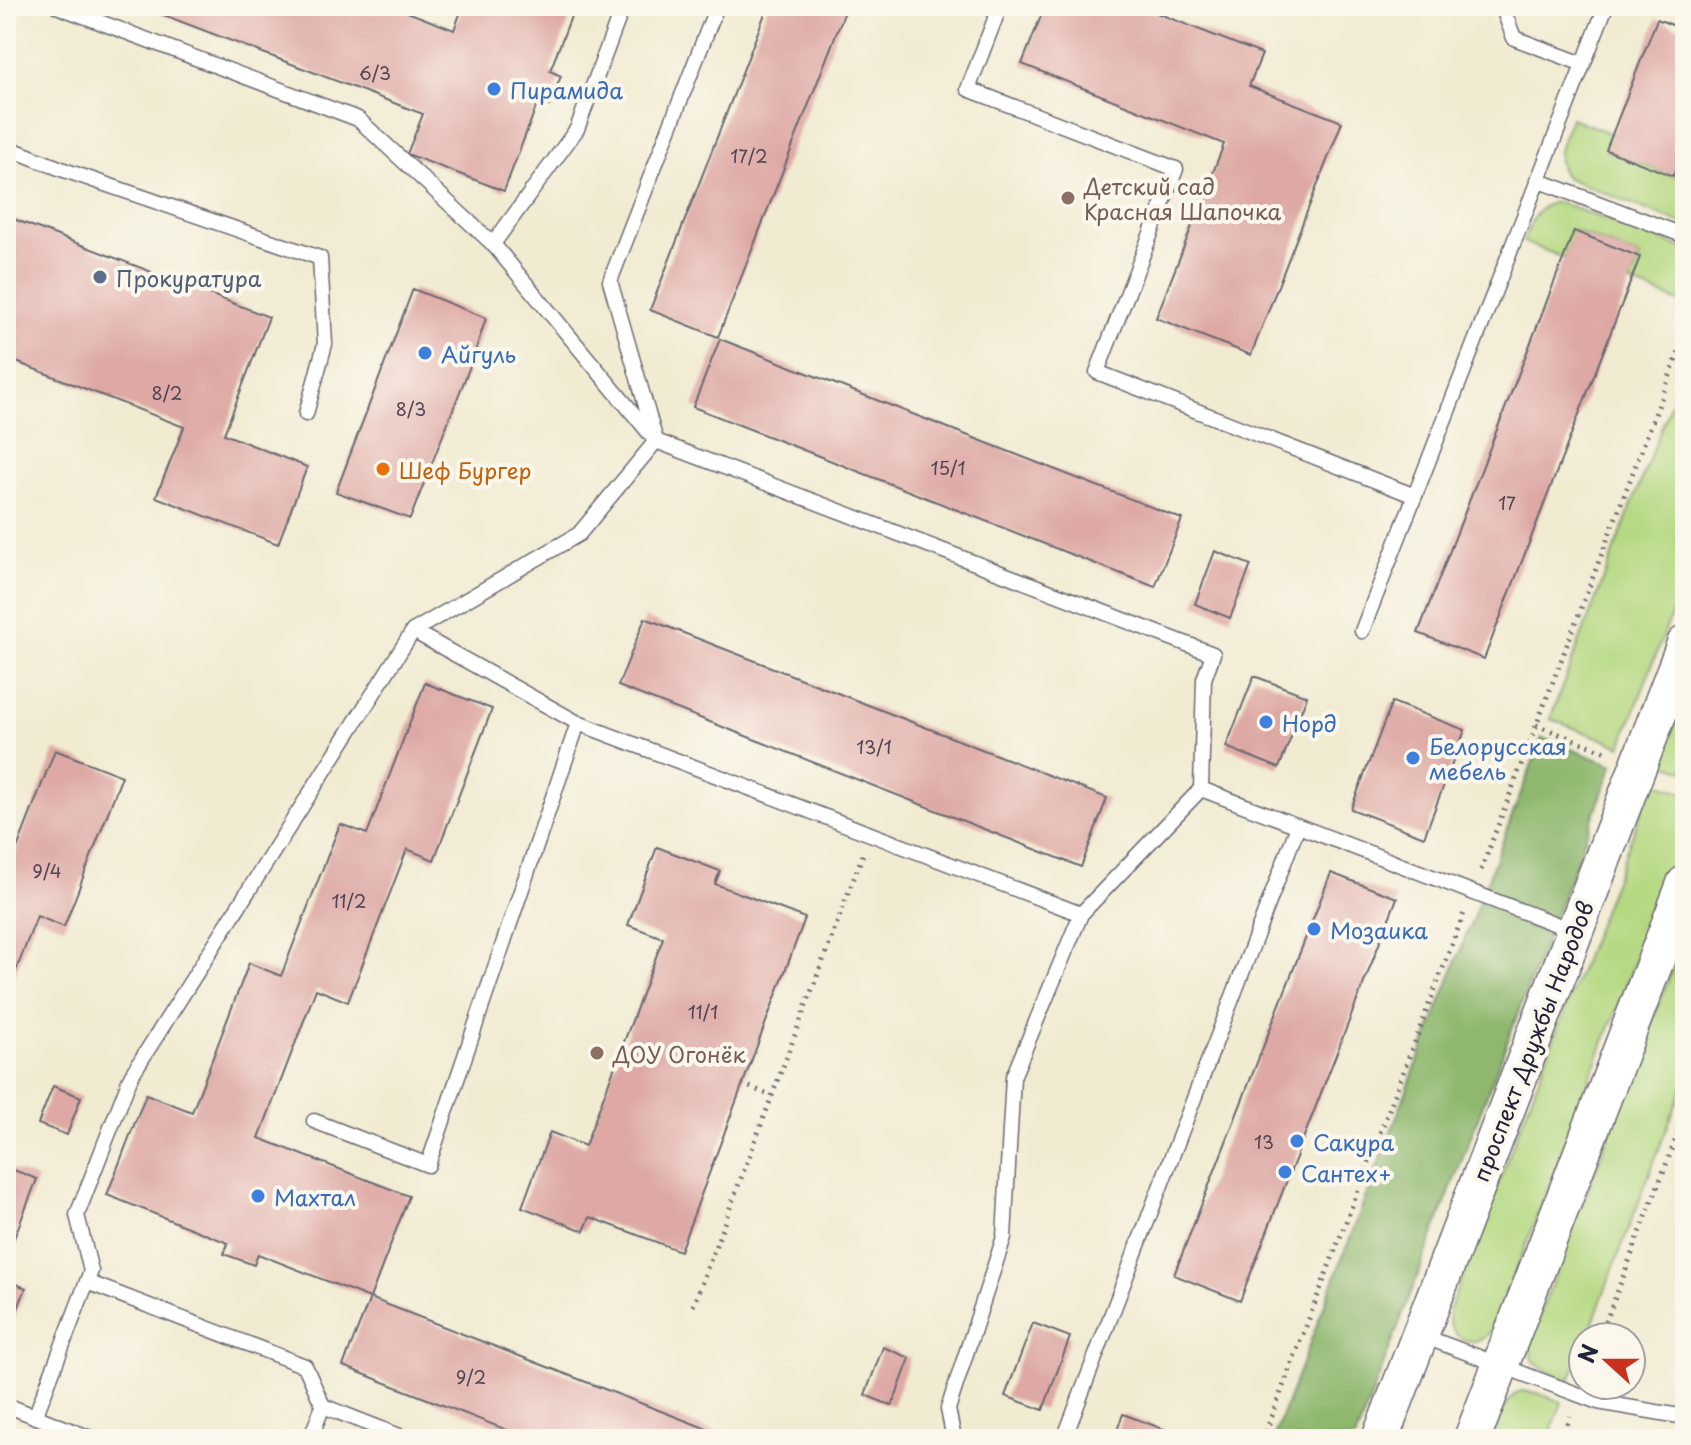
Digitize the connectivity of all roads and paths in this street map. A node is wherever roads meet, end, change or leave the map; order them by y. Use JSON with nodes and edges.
{"nodes":[{"id":1,"x":57,"y":6,"type":"edge"},
{"id":2,"x":623,"y":6,"type":"edge"},
{"id":3,"x":717,"y":6,"type":"edge"},
{"id":4,"x":1000,"y":6,"type":"edge"},
{"id":5,"x":1502,"y":6,"type":"edge"},
{"id":6,"x":1606,"y":6,"type":"edge"},
{"id":7,"x":1583,"y":64,"type":"junction"},
{"id":8,"x":6,"y":147,"type":"edge"},
{"id":9,"x":1537,"y":180,"type":"junction"},
{"id":10,"x":1685,"y":236,"type":"edge"},
{"id":11,"x":493,"y":244,"type":"junction"},
{"id":12,"x":306,"y":414,"type":"dead end"},
{"id":13,"x":656,"y":441,"type":"junction"},
{"id":14,"x":1415,"y":496,"type":"junction"},
{"id":15,"x":413,"y":631,"type":"junction"},
{"id":16,"x":1362,"y":631,"type":"dead end"},
{"id":17,"x":1685,"y":644,"type":"edge"},
{"id":18,"x":578,"y":723,"type":"junction"},
{"id":19,"x":1536,"y":725,"type":"dead end"},
{"id":20,"x":1617,"y":756,"type":"dead end"},
{"id":21,"x":1201,"y":789,"type":"junction"},
{"id":22,"x":1298,"y":826,"type":"junction"},
{"id":23,"x":871,"y":834,"type":"junction"},
{"id":24,"x":1685,"y":884,"type":"edge"},
{"id":25,"x":1081,"y":914,"type":"junction"},
{"id":26,"x":1575,"y":931,"type":"junction"},
{"id":27,"x":742,"y":1084,"type":"dead end"},
{"id":28,"x":772,"y":1096,"type":"junction"},
{"id":29,"x":1685,"y":1115,"type":"edge"},
{"id":30,"x":314,"y":1121,"type":"dead end"},
{"id":31,"x":87,"y":1282,"type":"junction"},
{"id":32,"x":693,"y":1306,"type":"dead end"},
{"id":33,"x":1606,"y":1321,"type":"edge"},
{"id":34,"x":1420,"y":1335,"type":"junction"},
{"id":35,"x":1500,"y":1366,"type":"junction"},
{"id":36,"x":6,"y":1405,"type":"edge"},
{"id":37,"x":323,"y":1406,"type":"junction"},
{"id":38,"x":35,"y":1417,"type":"junction"},
{"id":39,"x":1685,"y":1417,"type":"edge"},
{"id":40,"x":93,"y":1439,"type":"edge"},
{"id":41,"x":310,"y":1439,"type":"edge"},
{"id":42,"x":407,"y":1439,"type":"edge"},
{"id":43,"x":954,"y":1439,"type":"edge"},
{"id":44,"x":1064,"y":1439,"type":"edge"},
{"id":45,"x":1380,"y":1439,"type":"edge"},
{"id":46,"x":1472,"y":1439,"type":"edge"}],
"edges":[{"from":1,"to":11,"type":"lane"},
{"from":2,"to":11,"type":"lane"},
{"from":3,"to":13,"type":"lane"},
{"from":4,"to":14,"type":"lane"},
{"from":5,"to":7,"type":"lane"},
{"from":6,"to":7,"type":"lane"},
{"from":7,"to":9,"type":"lane"},
{"from":8,"to":12,"type":"lane"},
{"from":9,"to":10,"type":"lane"},
{"from":9,"to":14,"type":"lane"},
{"from":11,"to":13,"type":"lane"},
{"from":13,"to":15,"type":"lane"},
{"from":13,"to":21,"type":"lane"},
{"from":14,"to":16,"type":"lane"},
{"from":15,"to":18,"type":"lane"},
{"from":15,"to":31,"type":"lane"},
{"from":17,"to":26,"type":"street","name":"проспект Дружбы Народов"},
{"from":18,"to":23,"type":"lane"},
{"from":18,"to":30,"type":"lane"},
{"from":19,"to":20,"type":"path"},
{"from":21,"to":22,"type":"lane"},
{"from":21,"to":25,"type":"lane"},
{"from":22,"to":26,"type":"lane"},
{"from":22,"to":44,"type":"lane"},
{"from":23,"to":25,"type":"lane"},
{"from":23,"to":28,"type":"path"},
{"from":24,"to":35,"type":"street"},
{"from":25,"to":43,"type":"lane"},
{"from":26,"to":34,"type":"street","name":"проспект Дружбы Народов"},
{"from":27,"to":28,"type":"path"},
{"from":28,"to":32,"type":"path"},
{"from":29,"to":33,"type":"path"},
{"from":31,"to":37,"type":"lane"},
{"from":31,"to":38,"type":"lane"},
{"from":34,"to":35,"type":"lane"},
{"from":34,"to":45,"type":"street","name":"проспект Дружбы Народов"},
{"from":35,"to":39,"type":"lane"},
{"from":35,"to":46,"type":"street"},
{"from":36,"to":38,"type":"lane"},
{"from":37,"to":41,"type":"lane"},
{"from":37,"to":42,"type":"lane"},
{"from":38,"to":40,"type":"lane"}]}
